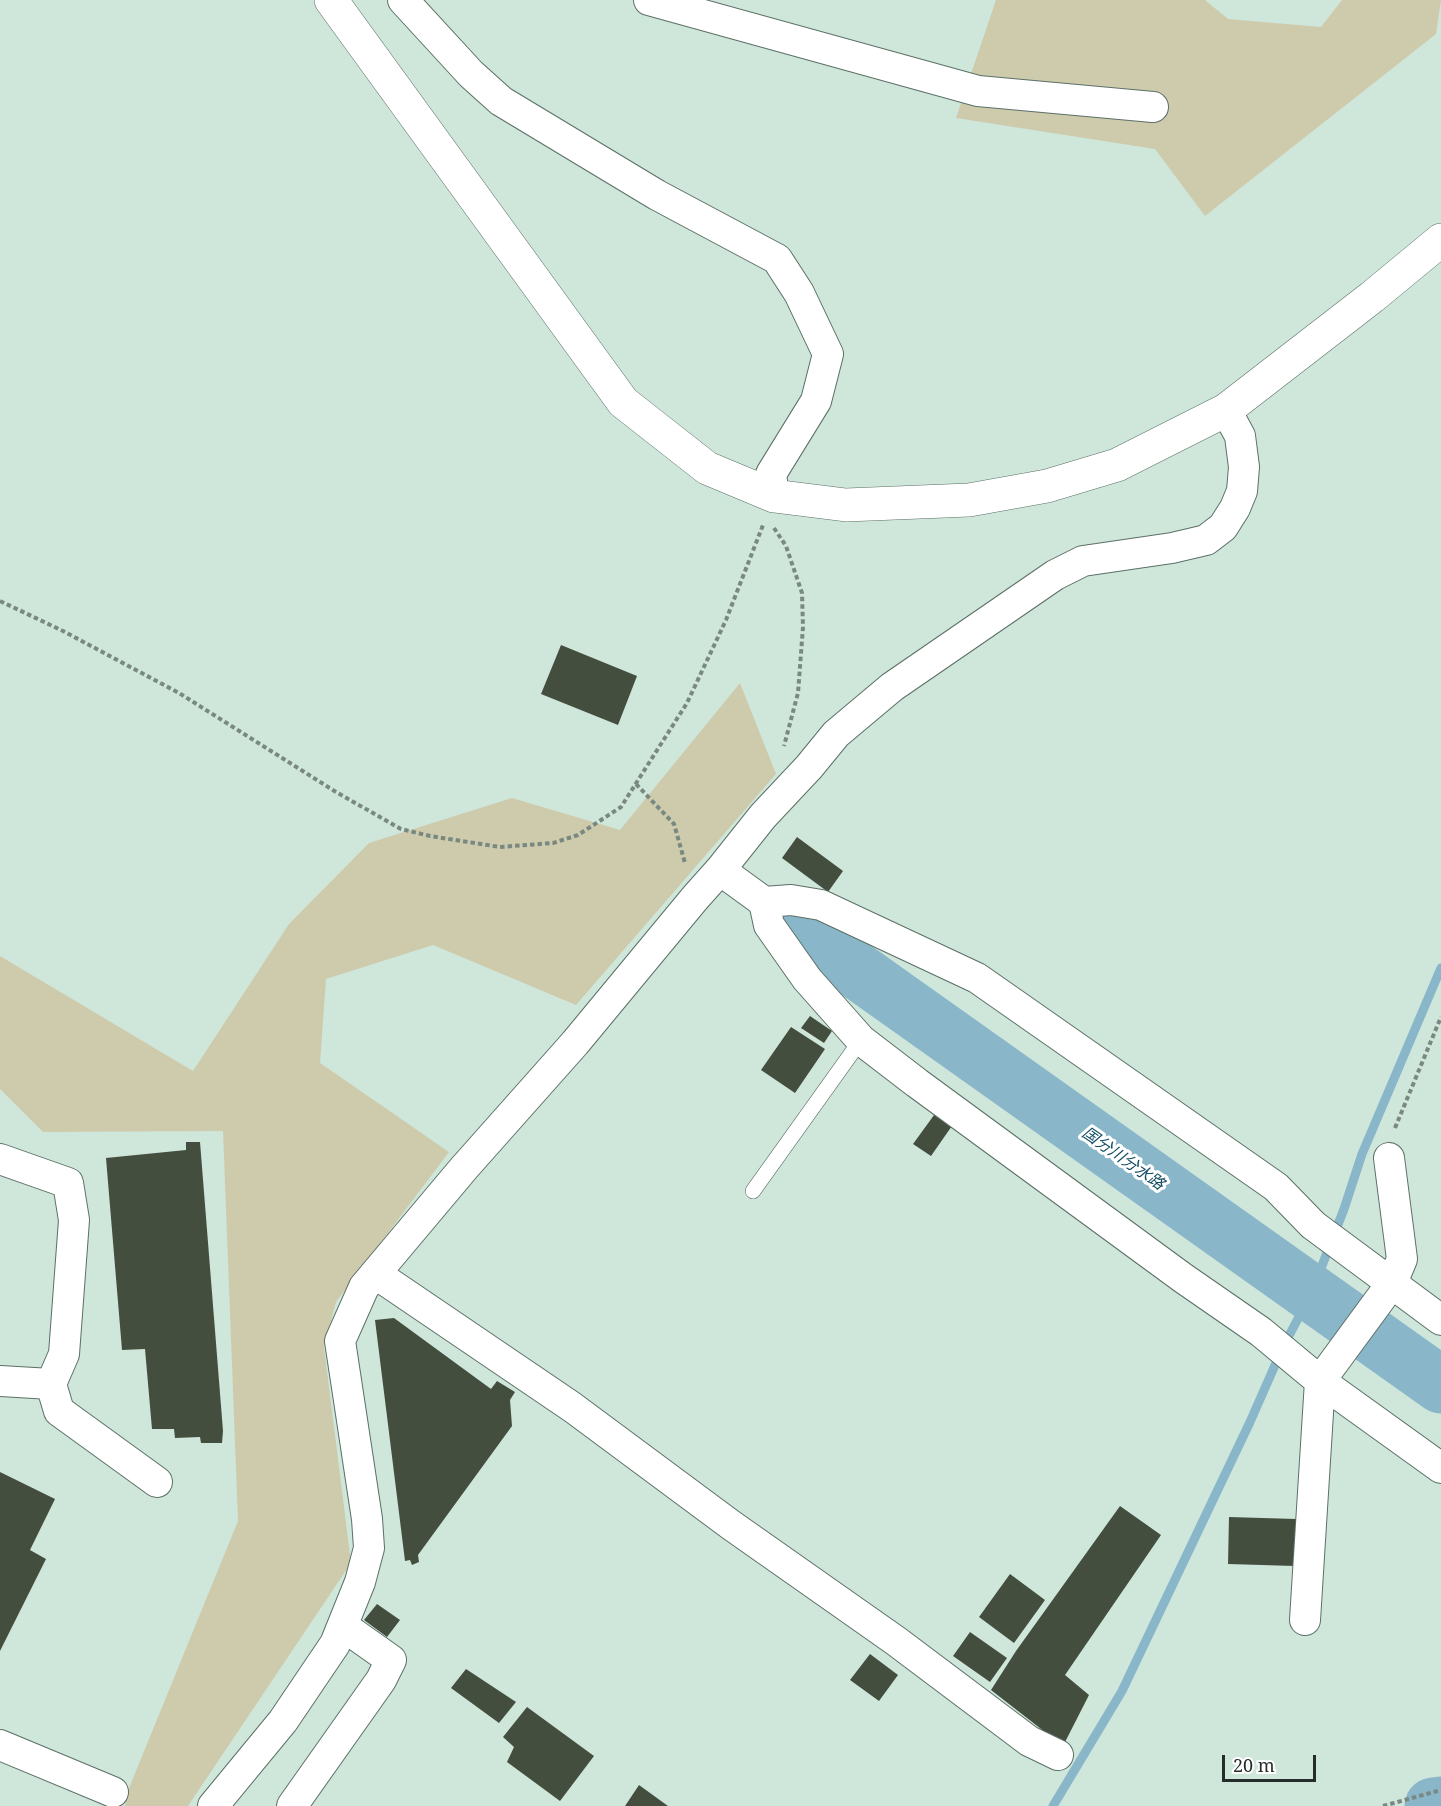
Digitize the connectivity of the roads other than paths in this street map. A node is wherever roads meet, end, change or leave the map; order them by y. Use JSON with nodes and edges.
{"nodes":[{"id":1,"x":331,"y":0,"type":"edge"},
{"id":2,"x":403,"y":0,"type":"edge"},
{"id":3,"x":649,"y":0,"type":"edge"},
{"id":4,"x":1153,"y":107,"type":"dead end"},
{"id":5,"x":1441,"y":240,"type":"edge"},
{"id":6,"x":1226,"y":410,"type":"junction"},
{"id":7,"x":770,"y":506,"type":"junction"},
{"id":8,"x":720,"y":870,"type":"junction"},
{"id":9,"x":764,"y":903,"type":"junction"},
{"id":10,"x":861,"y":1040,"type":"junction"},
{"id":11,"x":1389,"y":1158,"type":"road end"},
{"id":12,"x":0,"y":1159,"type":"edge"},
{"id":13,"x":753,"y":1191,"type":"dead end"},
{"id":14,"x":376,"y":1274,"type":"junction"},
{"id":15,"x":1392,"y":1283,"type":"junction"},
{"id":16,"x":1441,"y":1320,"type":"edge"},
{"id":17,"x":0,"y":1381,"type":"edge"},
{"id":18,"x":1320,"y":1381,"type":"junction"},
{"id":19,"x":51,"y":1384,"type":"junction"},
{"id":20,"x":1441,"y":1468,"type":"edge"},
{"id":21,"x":157,"y":1482,"type":"dead end"},
{"id":22,"x":1305,"y":1620,"type":"dead end"},
{"id":23,"x":343,"y":1626,"type":"junction"},
{"id":24,"x":0,"y":1744,"type":"edge"},
{"id":25,"x":1058,"y":1755,"type":"dead end"},
{"id":26,"x":113,"y":1792,"type":"dead end"},
{"id":27,"x":218,"y":1804,"type":"edge"},
{"id":28,"x":292,"y":1806,"type":"edge"}],
"edges":[{"from":1,"to":7,"type":"street"},
{"from":2,"to":7,"type":"street"},
{"from":3,"to":4,"type":"street"},
{"from":5,"to":6,"type":"street"},
{"from":6,"to":7,"type":"street"},
{"from":6,"to":8,"type":"street"},
{"from":8,"to":9,"type":"street"},
{"from":8,"to":14,"type":"street"},
{"from":9,"to":10,"type":"street"},
{"from":9,"to":15,"type":"street"},
{"from":10,"to":13,"type":"lane"},
{"from":10,"to":18,"type":"street"},
{"from":11,"to":15,"type":"street"},
{"from":12,"to":19,"type":"street"},
{"from":14,"to":23,"type":"street"},
{"from":14,"to":25,"type":"street"},
{"from":15,"to":16,"type":"street"},
{"from":15,"to":18,"type":"street"},
{"from":17,"to":19,"type":"street"},
{"from":18,"to":20,"type":"street"},
{"from":18,"to":22,"type":"street"},
{"from":19,"to":21,"type":"street"},
{"from":23,"to":27,"type":"street"},
{"from":23,"to":28,"type":"street"},
{"from":24,"to":26,"type":"street"}]}
